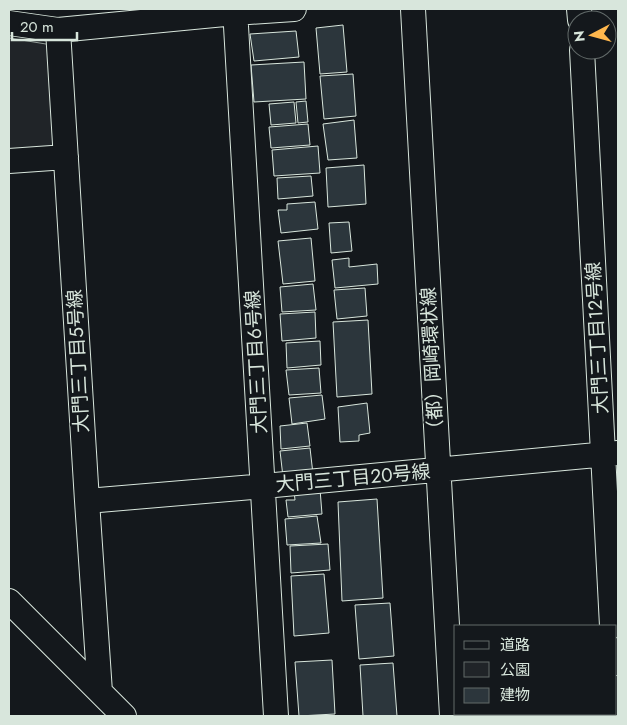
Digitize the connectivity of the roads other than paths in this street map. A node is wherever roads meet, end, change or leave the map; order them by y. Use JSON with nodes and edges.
{"nodes":[{"id":1,"x":294,"y":9,"type":"edge"},
{"id":2,"x":413,"y":9,"type":"edge"},
{"id":3,"x":235,"y":11,"type":"edge"},
{"id":4,"x":9,"y":23,"type":"edge"},
{"id":5,"x":58,"y":30,"type":"junction"},
{"id":6,"x":583,"y":60,"type":"edge"},
{"id":7,"x":66,"y":157,"type":"junction"},
{"id":8,"x":9,"y":161,"type":"edge"},
{"id":9,"x":611,"y":454,"type":"edge"},
{"id":10,"x":438,"y":470,"type":"junction"},
{"id":11,"x":264,"y":486,"type":"junction"},
{"id":12,"x":87,"y":501,"type":"junction"},
{"id":13,"x":9,"y":601,"type":"edge"},
{"id":14,"x":612,"y":625,"type":"edge"},
{"id":15,"x":100,"y":692,"type":"junction"},
{"id":16,"x":124,"y":716,"type":"edge"},
{"id":17,"x":276,"y":716,"type":"edge"},
{"id":18,"x":452,"y":716,"type":"edge"}],
"edges":[{"from":1,"to":3,"type":"street"},
{"from":2,"to":10,"type":"street","name":"（都）岡崎環状線"},
{"from":3,"to":5,"type":"street"},
{"from":3,"to":11,"type":"street","name":"大門三丁目6号線"},
{"from":4,"to":5,"type":"street"},
{"from":5,"to":7,"type":"street","name":"大門三丁目5号線"},
{"from":6,"to":9,"type":"street","name":"大門三丁目12号線"},
{"from":7,"to":8,"type":"street"},
{"from":7,"to":12,"type":"street","name":"大門三丁目5号線"},
{"from":9,"to":10,"type":"street","name":"大門三丁目20号線"},
{"from":9,"to":14,"type":"street","name":"大門三丁目12号線"},
{"from":10,"to":11,"type":"street","name":"大門三丁目20号線"},
{"from":10,"to":18,"type":"street","name":"（都）岡崎環状線"},
{"from":11,"to":12,"type":"street","name":"大門三丁目20号線"},
{"from":11,"to":17,"type":"street","name":"大門三丁目6号線"},
{"from":12,"to":15,"type":"street","name":"大門三丁目5号線"},
{"from":13,"to":15,"type":"street"},
{"from":15,"to":16,"type":"street"}]}
